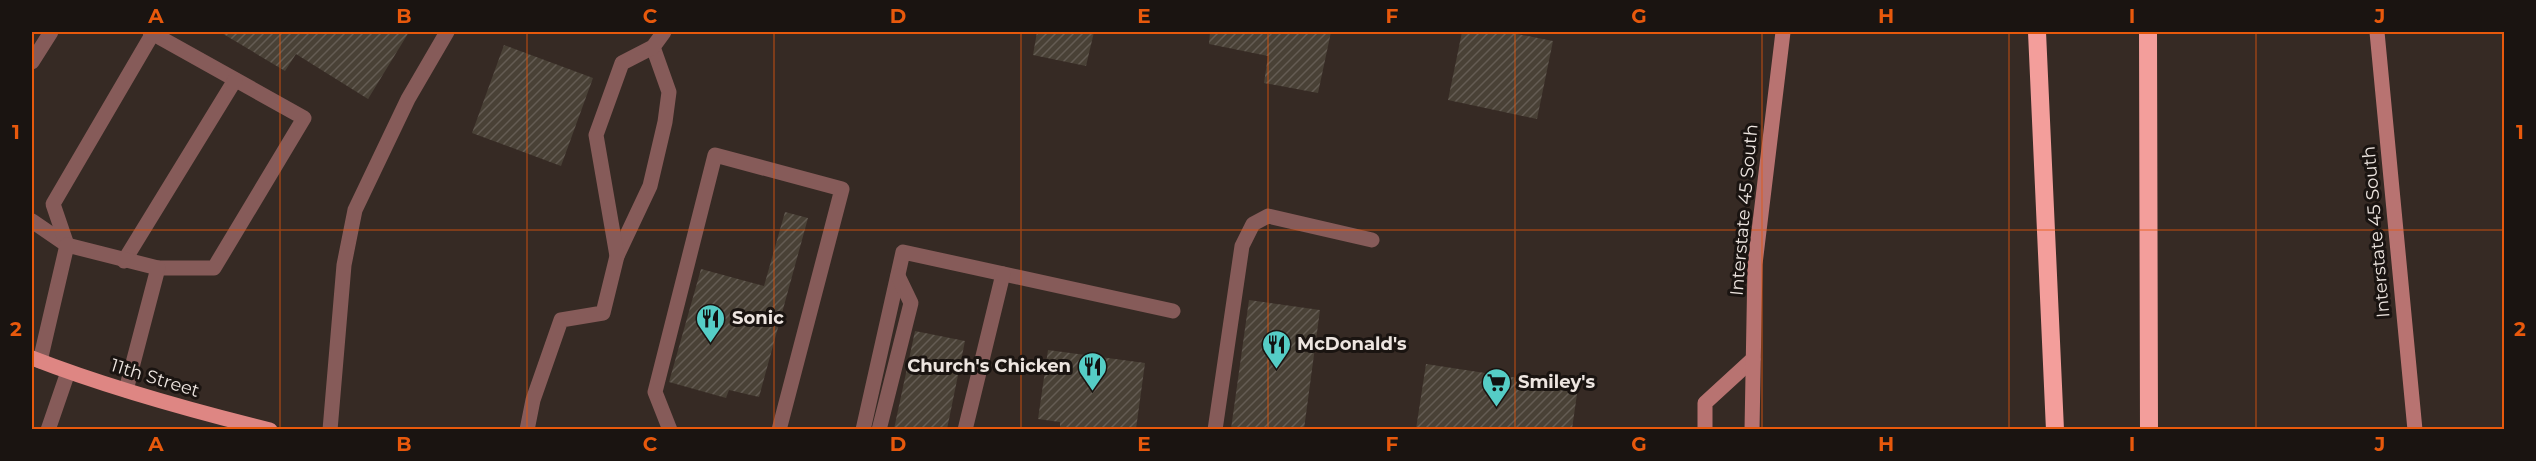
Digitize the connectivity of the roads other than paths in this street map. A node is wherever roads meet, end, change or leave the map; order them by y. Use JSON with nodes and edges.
{"nodes":[{"id":1,"x":51,"y":32,"type":"edge"},
{"id":2,"x":152,"y":32,"type":"edge"},
{"id":3,"x":447,"y":32,"type":"edge"},
{"id":4,"x":664,"y":32,"type":"edge"},
{"id":5,"x":1784,"y":32,"type":"edge"},
{"id":6,"x":2037,"y":32,"type":"edge"},
{"id":7,"x":2148,"y":32,"type":"edge"},
{"id":8,"x":2377,"y":32,"type":"edge"},
{"id":9,"x":653,"y":47,"type":"junction"},
{"id":10,"x":32,"y":62,"type":"edge"},
{"id":11,"x":235,"y":80,"type":"junction"},
{"id":12,"x":32,"y":221,"type":"edge"},
{"id":13,"x":1372,"y":240,"type":"dead end"},
{"id":14,"x":67,"y":245,"type":"junction"},
{"id":15,"x":617,"y":256,"type":"junction"},
{"id":16,"x":124,"y":261,"type":"junction"},
{"id":17,"x":158,"y":268,"type":"junction"},
{"id":18,"x":1003,"y":274,"type":"junction"},
{"id":19,"x":898,"y":276,"type":"junction"},
{"id":20,"x":1173,"y":311,"type":"dead end"},
{"id":21,"x":36,"y":359,"type":"edge"},
{"id":22,"x":1753,"y":359,"type":"junction"},
{"id":23,"x":68,"y":372,"type":"junction"},
{"id":24,"x":126,"y":390,"type":"junction"},
{"id":25,"x":48,"y":429,"type":"edge"},
{"id":26,"x":270,"y":429,"type":"edge"},
{"id":27,"x":330,"y":429,"type":"edge"},
{"id":28,"x":526,"y":429,"type":"edge"},
{"id":29,"x":670,"y":429,"type":"edge"},
{"id":30,"x":779,"y":429,"type":"edge"},
{"id":31,"x":863,"y":429,"type":"edge"},
{"id":32,"x":879,"y":429,"type":"edge"},
{"id":33,"x":965,"y":429,"type":"edge"},
{"id":34,"x":1215,"y":429,"type":"edge"},
{"id":35,"x":1705,"y":429,"type":"edge"},
{"id":36,"x":1752,"y":429,"type":"edge"},
{"id":37,"x":2055,"y":429,"type":"edge"},
{"id":38,"x":2149,"y":429,"type":"edge"},
{"id":39,"x":2415,"y":429,"type":"edge"}],
"edges":[{"from":1,"to":10,"type":"street"},
{"from":2,"to":11,"type":"street"},
{"from":2,"to":14,"type":"street"},
{"from":3,"to":27,"type":"street"},
{"from":4,"to":9,"type":"street"},
{"from":5,"to":22,"type":"main road","name":"Interstate 45 South"},
{"from":6,"to":37,"type":"highway"},
{"from":7,"to":38,"type":"highway"},
{"from":8,"to":39,"type":"main road","name":"Interstate 45 South"},
{"from":9,"to":15,"type":"street"},
{"from":9,"to":15,"type":"street"},
{"from":11,"to":16,"type":"street"},
{"from":11,"to":17,"type":"street"},
{"from":12,"to":14,"type":"street"},
{"from":13,"to":34,"type":"street"},
{"from":14,"to":16,"type":"street"},
{"from":14,"to":21,"type":"street"},
{"from":15,"to":28,"type":"street"},
{"from":16,"to":17,"type":"street"},
{"from":17,"to":24,"type":"street"},
{"from":18,"to":19,"type":"street"},
{"from":18,"to":20,"type":"street"},
{"from":18,"to":33,"type":"street"},
{"from":19,"to":31,"type":"street"},
{"from":19,"to":32,"type":"street"},
{"from":21,"to":23,"type":"main road","name":"11th Street"},
{"from":22,"to":35,"type":"main road"},
{"from":22,"to":36,"type":"main road","name":"Interstate 45 South"},
{"from":23,"to":24,"type":"main road","name":"11th Street"},
{"from":23,"to":25,"type":"street"},
{"from":24,"to":26,"type":"main road","name":"11th Street"},
{"from":29,"to":30,"type":"street"}]}
